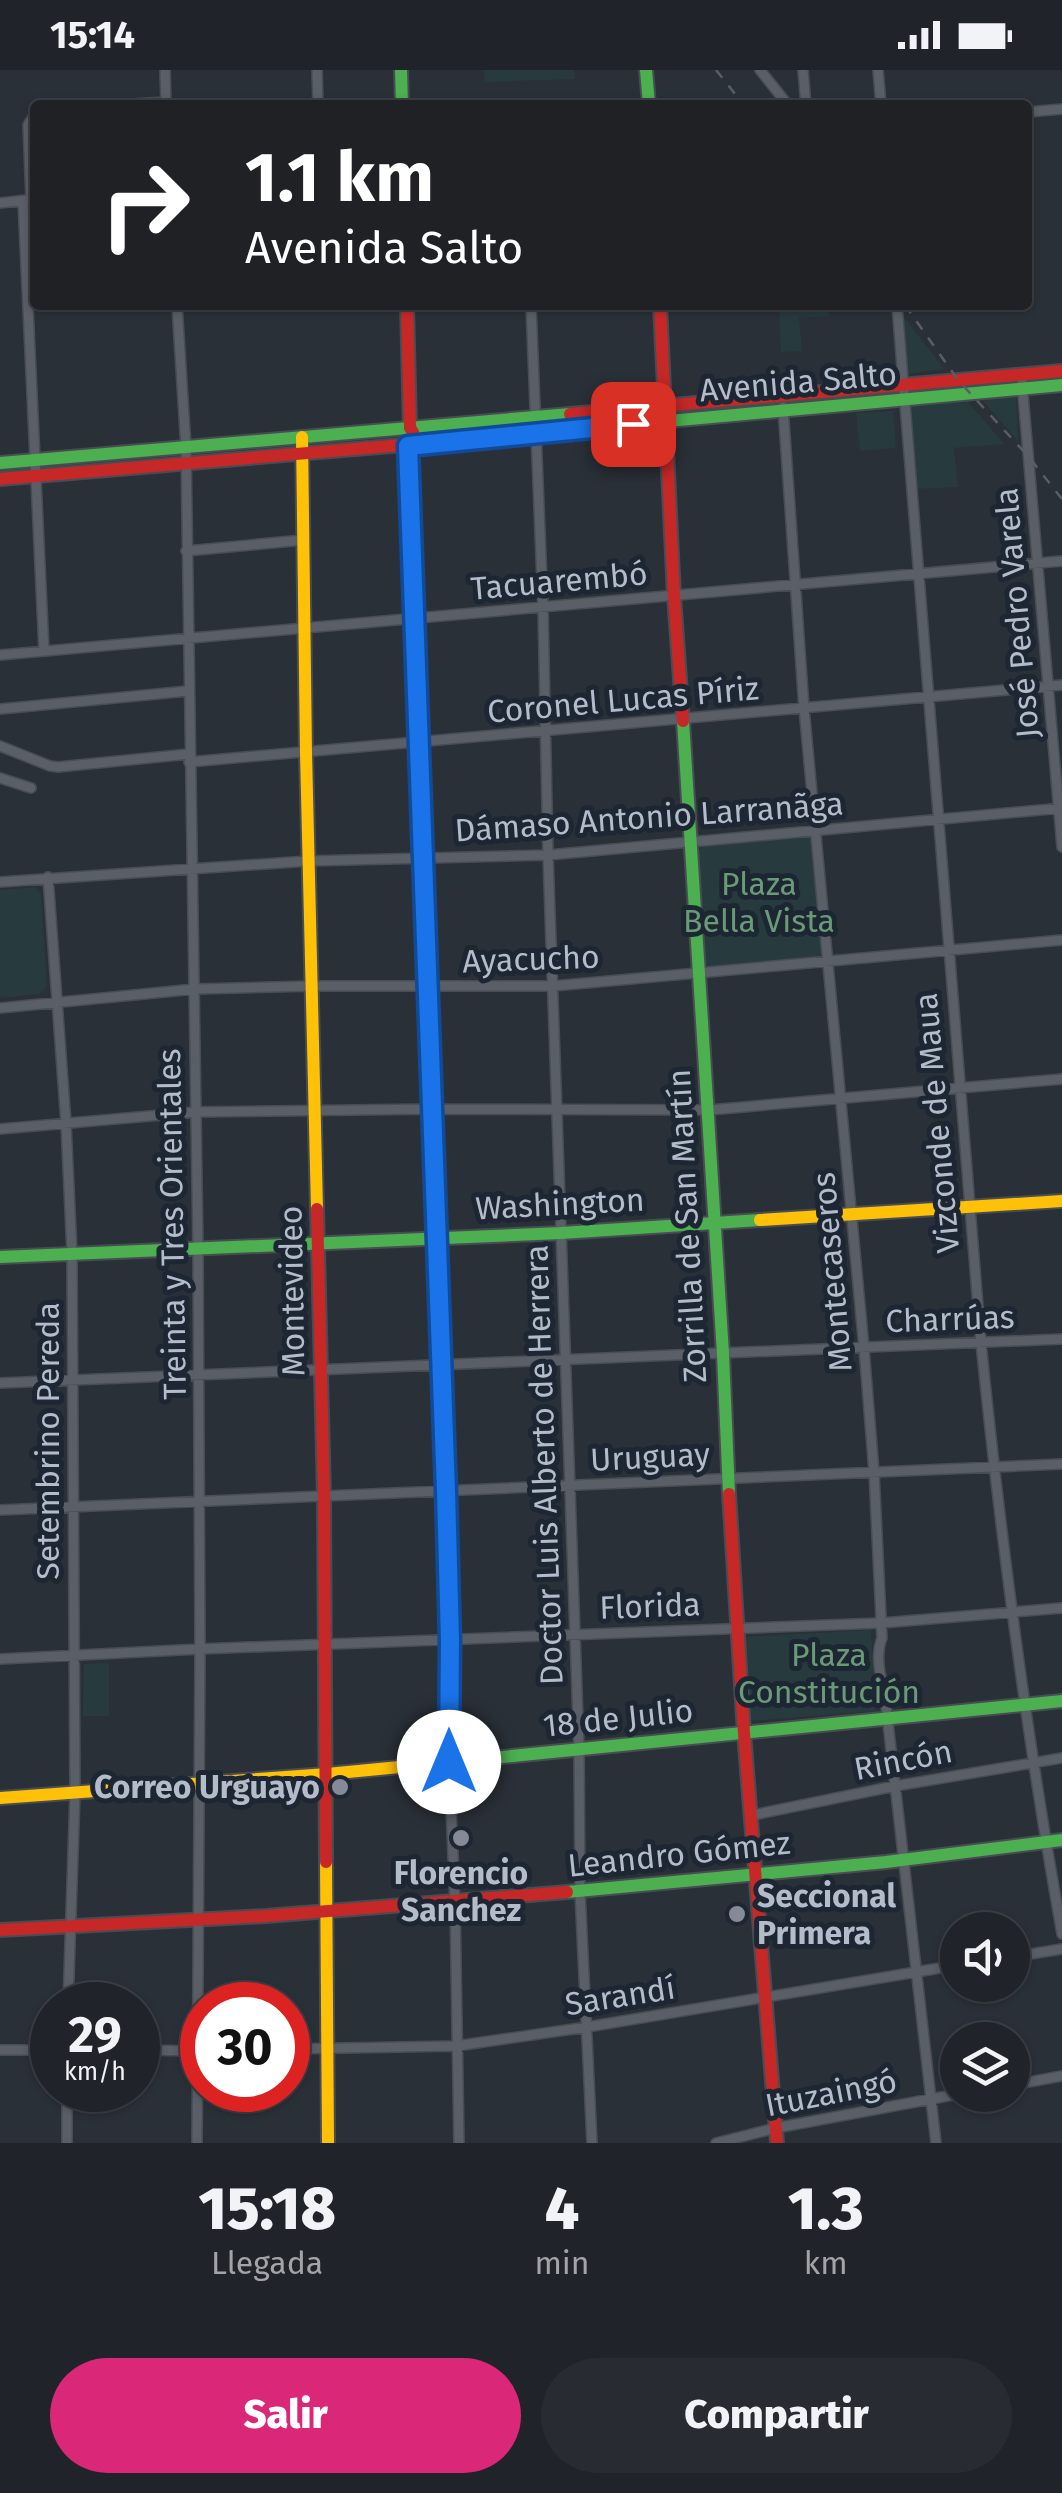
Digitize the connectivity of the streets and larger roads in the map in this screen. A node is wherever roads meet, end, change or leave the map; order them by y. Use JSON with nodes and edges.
{"nodes":[{"id":1,"x":165,"y":70,"type":"edge"},
{"id":2,"x":318,"y":70,"type":"edge"},
{"id":3,"x":401,"y":70,"type":"edge"},
{"id":4,"x":646,"y":70,"type":"edge"},
{"id":5,"x":760,"y":70,"type":"edge"},
{"id":6,"x":803,"y":70,"type":"edge"},
{"id":7,"x":878,"y":70,"type":"edge"},
{"id":8,"x":166,"y":100,"type":"edge"},
{"id":9,"x":318,"y":100,"type":"edge"},
{"id":10,"x":402,"y":100,"type":"edge"},
{"id":11,"x":649,"y":100,"type":"edge"},
{"id":12,"x":784,"y":100,"type":"edge"},
{"id":13,"x":806,"y":100,"type":"edge"},
{"id":14,"x":881,"y":100,"type":"edge"},
{"id":15,"x":1062,"y":109,"type":"edge"},
{"id":16,"x":1032,"y":112,"type":"edge"},
{"id":17,"x":30,"y":123,"type":"edge"},
{"id":18,"x":30,"y":200,"type":"edge"},
{"id":19,"x":0,"y":203,"type":"edge"},
{"id":20,"x":32,"y":310,"type":"edge"},
{"id":21,"x":177,"y":310,"type":"edge"},
{"id":22,"x":407,"y":310,"type":"edge"},
{"id":23,"x":531,"y":310,"type":"edge"},
{"id":24,"x":660,"y":310,"type":"edge"},
{"id":25,"x":896,"y":310,"type":"edge"},
{"id":26,"x":1062,"y":371,"type":"edge"},
{"id":27,"x":1022,"y":381,"type":"junction"},
{"id":28,"x":902,"y":384,"type":"junction"},
{"id":29,"x":1062,"y":384,"type":"edge"},
{"id":30,"x":781,"y":394,"type":"junction"},
{"id":31,"x":904,"y":400,"type":"junction"},
{"id":32,"x":664,"y":404,"type":"junction"},
{"id":33,"x":783,"y":410,"type":"junction"},
{"id":34,"x":536,"y":416,"type":"junction"},
{"id":35,"x":473,"y":421,"type":"junction"},
{"id":36,"x":665,"y":421,"type":"junction"},
{"id":37,"x":410,"y":428,"type":"junction"},
{"id":38,"x":394,"y":429,"type":"junction"},
{"id":39,"x":537,"y":433,"type":"junction"},
{"id":40,"x":302,"y":437,"type":"junction"},
{"id":41,"x":473,"y":438,"type":"junction"},
{"id":42,"x":415,"y":446,"type":"junction"},
{"id":43,"x":186,"y":448,"type":"junction"},
{"id":44,"x":303,"y":454,"type":"junction"},
{"id":45,"x":35,"y":460,"type":"junction"},
{"id":46,"x":0,"y":463,"type":"edge"},
{"id":47,"x":185,"y":464,"type":"junction"},
{"id":48,"x":36,"y":476,"type":"junction"},
{"id":49,"x":0,"y":479,"type":"edge"},
{"id":50,"x":303,"y":540,"type":"junction"},
{"id":51,"x":186,"y":552,"type":"junction"},
{"id":52,"x":1062,"y":562,"type":"edge"},
{"id":53,"x":1038,"y":564,"type":"junction"},
{"id":54,"x":918,"y":574,"type":"junction"},
{"id":55,"x":794,"y":584,"type":"junction"},
{"id":56,"x":674,"y":596,"type":"junction"},
{"id":57,"x":543,"y":608,"type":"junction"},
{"id":58,"x":414,"y":618,"type":"junction"},
{"id":59,"x":305,"y":628,"type":"junction"},
{"id":60,"x":187,"y":638,"type":"junction"},
{"id":61,"x":44,"y":651,"type":"junction"},
{"id":62,"x":0,"y":655,"type":"edge"},
{"id":63,"x":1048,"y":686,"type":"junction"},
{"id":64,"x":1062,"y":686,"type":"edge"},
{"id":65,"x":188,"y":691,"type":"junction"},
{"id":66,"x":928,"y":698,"type":"junction"},
{"id":67,"x":804,"y":708,"type":"junction"},
{"id":68,"x":0,"y":709,"type":"edge"},
{"id":69,"x":682,"y":720,"type":"junction"},
{"id":70,"x":546,"y":732,"type":"junction"},
{"id":71,"x":419,"y":744,"type":"junction"},
{"id":72,"x":0,"y":746,"type":"edge"},
{"id":73,"x":306,"y":753,"type":"junction"},
{"id":74,"x":189,"y":758,"type":"junction"},
{"id":75,"x":0,"y":778,"type":"edge"},
{"id":76,"x":31,"y":788,"type":"dead end"},
{"id":77,"x":1060,"y":808,"type":"edge"},
{"id":78,"x":938,"y":820,"type":"junction"},
{"id":79,"x":817,"y":831,"type":"junction"},
{"id":80,"x":692,"y":842,"type":"junction"},
{"id":81,"x":1062,"y":846,"type":"edge"},
{"id":82,"x":548,"y":856,"type":"junction"},
{"id":83,"x":422,"y":858,"type":"junction"},
{"id":84,"x":308,"y":861,"type":"junction"},
{"id":85,"x":192,"y":867,"type":"junction"},
{"id":86,"x":48,"y":877,"type":"junction"},
{"id":87,"x":0,"y":882,"type":"edge"},
{"id":88,"x":1062,"y":940,"type":"edge"},
{"id":89,"x":948,"y":950,"type":"junction"},
{"id":90,"x":829,"y":962,"type":"junction"},
{"id":91,"x":700,"y":973,"type":"junction"},
{"id":92,"x":312,"y":986,"type":"junction"},
{"id":93,"x":428,"y":986,"type":"junction"},
{"id":94,"x":553,"y":986,"type":"junction"},
{"id":95,"x":194,"y":989,"type":"junction"},
{"id":96,"x":57,"y":1003,"type":"junction"},
{"id":97,"x":0,"y":1008,"type":"edge"},
{"id":98,"x":1062,"y":1079,"type":"edge"},
{"id":99,"x":960,"y":1088,"type":"junction"},
{"id":100,"x":841,"y":1099,"type":"junction"},
{"id":101,"x":432,"y":1109,"type":"junction"},
{"id":102,"x":557,"y":1109,"type":"junction"},
{"id":103,"x":316,"y":1110,"type":"junction"},
{"id":104,"x":709,"y":1110,"type":"junction"},
{"id":105,"x":196,"y":1112,"type":"junction"},
{"id":106,"x":66,"y":1123,"type":"junction"},
{"id":107,"x":0,"y":1129,"type":"edge"},
{"id":108,"x":1062,"y":1202,"type":"edge"},
{"id":109,"x":970,"y":1207,"type":"junction"},
{"id":110,"x":851,"y":1214,"type":"junction"},
{"id":111,"x":715,"y":1223,"type":"junction"},
{"id":112,"x":561,"y":1232,"type":"junction"},
{"id":113,"x":436,"y":1238,"type":"junction"},
{"id":114,"x":318,"y":1243,"type":"junction"},
{"id":115,"x":198,"y":1248,"type":"junction"},
{"id":116,"x":72,"y":1254,"type":"junction"},
{"id":117,"x":0,"y":1257,"type":"edge"},
{"id":118,"x":1062,"y":1340,"type":"edge"},
{"id":119,"x":981,"y":1343,"type":"junction"},
{"id":120,"x":864,"y":1348,"type":"junction"},
{"id":121,"x":723,"y":1354,"type":"junction"},
{"id":122,"x":565,"y":1360,"type":"junction"},
{"id":123,"x":441,"y":1365,"type":"junction"},
{"id":124,"x":321,"y":1370,"type":"junction"},
{"id":125,"x":199,"y":1376,"type":"junction"},
{"id":126,"x":74,"y":1380,"type":"junction"},
{"id":127,"x":0,"y":1384,"type":"edge"},
{"id":128,"x":1062,"y":1464,"type":"edge"},
{"id":129,"x":994,"y":1466,"type":"junction"},
{"id":130,"x":874,"y":1472,"type":"junction"},
{"id":131,"x":728,"y":1478,"type":"junction"},
{"id":132,"x":569,"y":1485,"type":"junction"},
{"id":133,"x":446,"y":1491,"type":"junction"},
{"id":134,"x":324,"y":1496,"type":"junction"},
{"id":135,"x":200,"y":1502,"type":"junction"},
{"id":136,"x":74,"y":1507,"type":"junction"},
{"id":137,"x":0,"y":1510,"type":"edge"},
{"id":138,"x":1062,"y":1608,"type":"edge"},
{"id":139,"x":1012,"y":1614,"type":"junction"},
{"id":140,"x":881,"y":1622,"type":"junction"},
{"id":141,"x":738,"y":1627,"type":"junction"},
{"id":142,"x":574,"y":1634,"type":"junction"},
{"id":143,"x":450,"y":1640,"type":"junction"},
{"id":144,"x":326,"y":1644,"type":"junction"},
{"id":145,"x":200,"y":1649,"type":"junction"},
{"id":146,"x":74,"y":1655,"type":"junction"},
{"id":147,"x":0,"y":1659,"type":"edge"},
{"id":148,"x":1062,"y":1701,"type":"edge"},
{"id":149,"x":1025,"y":1705,"type":"junction"},
{"id":150,"x":887,"y":1720,"type":"junction"},
{"id":151,"x":744,"y":1733,"type":"junction"},
{"id":152,"x":579,"y":1750,"type":"junction"},
{"id":153,"x":1062,"y":1758,"type":"edge"},
{"id":154,"x":449,"y":1762,"type":"junction"},
{"id":155,"x":1033,"y":1762,"type":"junction"},
{"id":156,"x":327,"y":1774,"type":"junction"},
{"id":157,"x":199,"y":1786,"type":"junction"},
{"id":158,"x":895,"y":1786,"type":"junction"},
{"id":159,"x":75,"y":1793,"type":"junction"},
{"id":160,"x":0,"y":1798,"type":"edge"},
{"id":161,"x":753,"y":1815,"type":"junction"},
{"id":162,"x":1062,"y":1840,"type":"edge"},
{"id":163,"x":1046,"y":1842,"type":"junction"},
{"id":164,"x":906,"y":1861,"type":"junction"},
{"id":165,"x":757,"y":1874,"type":"junction"},
{"id":166,"x":580,"y":1892,"type":"junction"},
{"id":167,"x":455,"y":1902,"type":"junction"},
{"id":168,"x":327,"y":1913,"type":"junction"},
{"id":169,"x":198,"y":1922,"type":"junction"},
{"id":170,"x":70,"y":1927,"type":"junction"},
{"id":171,"x":0,"y":1930,"type":"edge"},
{"id":172,"x":1062,"y":1934,"type":"edge"},
{"id":173,"x":1062,"y":1949,"type":"edge"},
{"id":174,"x":1030,"y":1954,"type":"edge"},
{"id":175,"x":940,"y":1968,"type":"edge"},
{"id":176,"x":918,"y":1971,"type":"junction"},
{"id":177,"x":69,"y":1982,"type":"edge"},
{"id":178,"x":199,"y":1982,"type":"edge"},
{"id":179,"x":766,"y":1997,"type":"junction"},
{"id":180,"x":588,"y":2027,"type":"junction"},
{"id":181,"x":456,"y":2046,"type":"junction"},
{"id":182,"x":310,"y":2048,"type":"edge"},
{"id":183,"x":326,"y":2048,"type":"junction"},
{"id":184,"x":0,"y":2050,"type":"edge"},
{"id":185,"x":30,"y":2050,"type":"edge"},
{"id":186,"x":1062,"y":2076,"type":"edge"},
{"id":187,"x":1030,"y":2082,"type":"edge"},
{"id":188,"x":940,"y":2097,"type":"edge"},
{"id":189,"x":931,"y":2099,"type":"junction"},
{"id":190,"x":67,"y":2112,"type":"edge"},
{"id":191,"x":198,"y":2112,"type":"edge"},
{"id":192,"x":776,"y":2128,"type":"junction"},
{"id":193,"x":68,"y":2143,"type":"edge"},
{"id":194,"x":197,"y":2143,"type":"edge"},
{"id":195,"x":328,"y":2143,"type":"edge"},
{"id":196,"x":459,"y":2143,"type":"edge"},
{"id":197,"x":592,"y":2143,"type":"edge"},
{"id":198,"x":716,"y":2143,"type":"edge"},
{"id":199,"x":778,"y":2143,"type":"edge"},
{"id":200,"x":936,"y":2143,"type":"edge"}],
"edges":[{"from":1,"to":8,"type":"street"},
{"from":2,"to":9,"type":"street"},
{"from":3,"to":10,"type":"street"},
{"from":4,"to":11,"type":"street"},
{"from":5,"to":12,"type":"street"},
{"from":6,"to":13,"type":"street"},
{"from":7,"to":14,"type":"street"},
{"from":15,"to":16,"type":"street"},
{"from":17,"to":18,"type":"street"},
{"from":18,"to":19,"type":"street"},
{"from":20,"to":45,"type":"street"},
{"from":21,"to":43,"type":"street","name":"Treinta y Tres Orientales"},
{"from":22,"to":37,"type":"street"},
{"from":23,"to":34,"type":"street","name":"Doctor Luis Alberto de Herrera"},
{"from":24,"to":32,"type":"street","name":"Zorrilla de San Martín"},
{"from":25,"to":28,"type":"street","name":"Vizconde de Maua"},
{"from":26,"to":27,"type":"street","name":"Avenida Salto"},
{"from":27,"to":28,"type":"street","name":"Avenida Salto"},
{"from":27,"to":29,"type":"street","name":"Avenida Salto"},
{"from":27,"to":31,"type":"street","name":"Avenida Salto"},
{"from":27,"to":53,"type":"street","name":"José Pedro Varela"},
{"from":28,"to":30,"type":"street","name":"Avenida Salto"},
{"from":28,"to":31,"type":"street","name":"Vizconde de Maua"},
{"from":30,"to":32,"type":"street","name":"Avenida Salto"},
{"from":30,"to":33,"type":"street","name":"Montecaseros"},
{"from":31,"to":33,"type":"street","name":"Avenida Salto"},
{"from":31,"to":54,"type":"street","name":"Vizconde de Maua"},
{"from":32,"to":34,"type":"street","name":"Avenida Salto"},
{"from":32,"to":36,"type":"street","name":"Zorrilla de San Martín"},
{"from":33,"to":36,"type":"street","name":"Avenida Salto"},
{"from":33,"to":55,"type":"street","name":"Montecaseros"},
{"from":34,"to":35,"type":"street","name":"Avenida Salto"},
{"from":34,"to":39,"type":"street","name":"Doctor Luis Alberto de Herrera"},
{"from":35,"to":37,"type":"street","name":"Avenida Salto"},
{"from":35,"to":41,"type":"street"},
{"from":36,"to":39,"type":"street","name":"Avenida Salto"},
{"from":36,"to":56,"type":"street","name":"Zorrilla de San Martín"},
{"from":37,"to":38,"type":"street","name":"Avenida Salto"},
{"from":37,"to":42,"type":"street"},
{"from":38,"to":40,"type":"street","name":"Avenida Salto"},
{"from":38,"to":42,"type":"street"},
{"from":39,"to":41,"type":"street","name":"Avenida Salto"},
{"from":39,"to":57,"type":"street","name":"Doctor Luis Alberto de Herrera"},
{"from":40,"to":43,"type":"street","name":"Avenida Salto"},
{"from":40,"to":44,"type":"street","name":"Montevideo"},
{"from":41,"to":42,"type":"street","name":"Avenida Salto"},
{"from":42,"to":44,"type":"street","name":"Avenida Salto"},
{"from":42,"to":58,"type":"street"},
{"from":43,"to":45,"type":"street","name":"Avenida Salto"},
{"from":43,"to":47,"type":"street","name":"Treinta y Tres Orientales"},
{"from":44,"to":47,"type":"street","name":"Avenida Salto"},
{"from":44,"to":50,"type":"street","name":"Montevideo"},
{"from":45,"to":46,"type":"street","name":"Avenida Salto"},
{"from":45,"to":48,"type":"street"},
{"from":47,"to":48,"type":"street","name":"Avenida Salto"},
{"from":47,"to":51,"type":"street","name":"Treinta y Tres Orientales"},
{"from":48,"to":49,"type":"street","name":"Avenida Salto"},
{"from":48,"to":61,"type":"street"},
{"from":50,"to":51,"type":"street"},
{"from":50,"to":59,"type":"street","name":"Montevideo"},
{"from":51,"to":60,"type":"street","name":"Treinta y Tres Orientales"},
{"from":52,"to":53,"type":"street","name":"Tacuarembó"},
{"from":53,"to":54,"type":"street","name":"Tacuarembó"},
{"from":53,"to":63,"type":"street","name":"José Pedro Varela"},
{"from":54,"to":55,"type":"street","name":"Tacuarembó"},
{"from":54,"to":66,"type":"street","name":"Vizconde de Maua"},
{"from":55,"to":56,"type":"street","name":"Tacuarembó"},
{"from":55,"to":67,"type":"street","name":"Montecaseros"},
{"from":56,"to":57,"type":"street","name":"Tacuarembó"},
{"from":56,"to":69,"type":"street","name":"Zorrilla de San Martín"},
{"from":57,"to":58,"type":"street","name":"Tacuarembó"},
{"from":57,"to":70,"type":"street","name":"Doctor Luis Alberto de Herrera"},
{"from":58,"to":59,"type":"street","name":"Tacuarembó"},
{"from":58,"to":71,"type":"street"},
{"from":59,"to":60,"type":"street","name":"Tacuarembó"},
{"from":59,"to":73,"type":"street","name":"Montevideo"},
{"from":60,"to":61,"type":"street","name":"Tacuarembó"},
{"from":60,"to":65,"type":"street","name":"Treinta y Tres Orientales"},
{"from":61,"to":62,"type":"street","name":"Tacuarembó"},
{"from":63,"to":64,"type":"street","name":"Coronel Lucas Píriz"},
{"from":63,"to":66,"type":"street","name":"Coronel Lucas Píriz"},
{"from":63,"to":77,"type":"street","name":"José Pedro Varela"},
{"from":65,"to":68,"type":"street"},
{"from":65,"to":74,"type":"street","name":"Treinta y Tres Orientales"},
{"from":66,"to":67,"type":"street","name":"Coronel Lucas Píriz"},
{"from":66,"to":78,"type":"street","name":"Vizconde de Maua"},
{"from":67,"to":69,"type":"street","name":"Coronel Lucas Píriz"},
{"from":67,"to":79,"type":"street","name":"Montecaseros"},
{"from":69,"to":70,"type":"street","name":"Coronel Lucas Píriz"},
{"from":69,"to":80,"type":"street","name":"Zorrilla de San Martín"},
{"from":70,"to":71,"type":"street","name":"Coronel Lucas Píriz"},
{"from":70,"to":82,"type":"street","name":"Doctor Luis Alberto de Herrera"},
{"from":71,"to":73,"type":"street","name":"Coronel Lucas Píriz"},
{"from":71,"to":83,"type":"street"},
{"from":72,"to":74,"type":"street","name":"Coronel Lucas Píriz"},
{"from":73,"to":74,"type":"street","name":"Coronel Lucas Píriz"},
{"from":73,"to":84,"type":"street","name":"Montevideo"},
{"from":74,"to":85,"type":"street","name":"Treinta y Tres Orientales"},
{"from":75,"to":76,"type":"street"},
{"from":77,"to":78,"type":"street","name":"Dámaso Antonio Larranãga"},
{"from":77,"to":81,"type":"street","name":"José Pedro Varela"},
{"from":78,"to":79,"type":"street","name":"Dámaso Antonio Larranãga"},
{"from":78,"to":89,"type":"street","name":"Vizconde de Maua"},
{"from":79,"to":80,"type":"street","name":"Dámaso Antonio Larranãga"},
{"from":79,"to":90,"type":"street","name":"Montecaseros"},
{"from":80,"to":82,"type":"street","name":"Dámaso Antonio Larranãga"},
{"from":80,"to":91,"type":"street","name":"Zorrilla de San Martín"},
{"from":82,"to":83,"type":"street","name":"Dámaso Antonio Larranãga"},
{"from":82,"to":94,"type":"street","name":"Doctor Luis Alberto de Herrera"},
{"from":83,"to":84,"type":"street","name":"Dámaso Antonio Larranãga"},
{"from":83,"to":93,"type":"street"},
{"from":84,"to":85,"type":"street","name":"Dámaso Antonio Larranãga"},
{"from":84,"to":92,"type":"street","name":"Montevideo"},
{"from":85,"to":86,"type":"street","name":"Dámaso Antonio Larranãga"},
{"from":85,"to":95,"type":"street","name":"Treinta y Tres Orientales"},
{"from":86,"to":87,"type":"street","name":"Dámaso Antonio Larranãga"},
{"from":86,"to":96,"type":"street","name":"Setembrino Pereda"},
{"from":88,"to":89,"type":"street","name":"Ayacucho"},
{"from":89,"to":90,"type":"street","name":"Ayacucho"},
{"from":89,"to":99,"type":"street","name":"Vizconde de Maua"},
{"from":90,"to":91,"type":"street","name":"Ayacucho"},
{"from":90,"to":100,"type":"street","name":"Montecaseros"},
{"from":91,"to":94,"type":"street","name":"Ayacucho"},
{"from":91,"to":104,"type":"street","name":"Zorrilla de San Martín"},
{"from":92,"to":93,"type":"street","name":"Ayacucho"},
{"from":92,"to":95,"type":"street","name":"Ayacucho"},
{"from":92,"to":103,"type":"street","name":"Montevideo"},
{"from":93,"to":94,"type":"street","name":"Ayacucho"},
{"from":93,"to":101,"type":"street"},
{"from":94,"to":102,"type":"street","name":"Doctor Luis Alberto de Herrera"},
{"from":95,"to":96,"type":"street","name":"Ayacucho"},
{"from":95,"to":105,"type":"street","name":"Treinta y Tres Orientales"},
{"from":96,"to":97,"type":"street","name":"Ayacucho"},
{"from":96,"to":106,"type":"street","name":"Setembrino Pereda"},
{"from":98,"to":99,"type":"street"},
{"from":99,"to":100,"type":"street"},
{"from":99,"to":109,"type":"street","name":"Vizconde de Maua"},
{"from":100,"to":104,"type":"street"},
{"from":100,"to":110,"type":"street","name":"Montecaseros"},
{"from":101,"to":102,"type":"street"},
{"from":101,"to":103,"type":"street"},
{"from":101,"to":113,"type":"street"},
{"from":102,"to":104,"type":"street"},
{"from":102,"to":112,"type":"street","name":"Doctor Luis Alberto de Herrera"},
{"from":103,"to":105,"type":"street"},
{"from":103,"to":114,"type":"street","name":"Montevideo"},
{"from":104,"to":111,"type":"street","name":"Zorrilla de San Martín"},
{"from":105,"to":106,"type":"street"},
{"from":105,"to":115,"type":"street","name":"Treinta y Tres Orientales"},
{"from":106,"to":107,"type":"street"},
{"from":106,"to":116,"type":"street","name":"Setembrino Pereda"},
{"from":108,"to":109,"type":"street","name":"Washington"},
{"from":109,"to":110,"type":"street","name":"Washington"},
{"from":109,"to":119,"type":"street","name":"Vizconde de Maua"},
{"from":110,"to":111,"type":"street","name":"Washington"},
{"from":110,"to":120,"type":"street","name":"Montecaseros"},
{"from":111,"to":112,"type":"street","name":"Washington"},
{"from":111,"to":121,"type":"street","name":"Zorrilla de San Martín"},
{"from":112,"to":113,"type":"street","name":"Washington"},
{"from":112,"to":122,"type":"street","name":"Doctor Luis Alberto de Herrera"},
{"from":113,"to":114,"type":"street","name":"Washington"},
{"from":113,"to":123,"type":"street"},
{"from":114,"to":115,"type":"street","name":"Washington"},
{"from":114,"to":124,"type":"street","name":"Montevideo"},
{"from":115,"to":116,"type":"street","name":"Washington"},
{"from":115,"to":125,"type":"street","name":"Treinta y Tres Orientales"},
{"from":116,"to":117,"type":"street","name":"Washington"},
{"from":116,"to":126,"type":"street","name":"Setembrino Pereda"},
{"from":118,"to":119,"type":"street","name":"Charrúas"},
{"from":119,"to":120,"type":"street","name":"Charrúas"},
{"from":119,"to":129,"type":"street","name":"Vizconde de Maua"},
{"from":120,"to":121,"type":"street","name":"Charrúas"},
{"from":120,"to":130,"type":"street","name":"Montecaseros"},
{"from":121,"to":122,"type":"street","name":"Charrúas"},
{"from":121,"to":131,"type":"street","name":"Zorrilla de San Martín"},
{"from":122,"to":123,"type":"street","name":"Charrúas"},
{"from":122,"to":132,"type":"street","name":"Doctor Luis Alberto de Herrera"},
{"from":123,"to":124,"type":"street","name":"Charrúas"},
{"from":123,"to":133,"type":"street"},
{"from":124,"to":125,"type":"street","name":"Charrúas"},
{"from":124,"to":134,"type":"street","name":"Montevideo"},
{"from":125,"to":126,"type":"street","name":"Charrúas"},
{"from":125,"to":135,"type":"street","name":"Treinta y Tres Orientales"},
{"from":126,"to":127,"type":"street","name":"Charrúas"},
{"from":126,"to":136,"type":"street","name":"Setembrino Pereda"},
{"from":128,"to":129,"type":"street","name":"Uruguay"},
{"from":129,"to":130,"type":"street","name":"Uruguay"},
{"from":129,"to":139,"type":"street","name":"Vizconde de Maua"},
{"from":130,"to":131,"type":"street","name":"Uruguay"},
{"from":130,"to":140,"type":"street","name":"Montecaseros"},
{"from":131,"to":132,"type":"street","name":"Uruguay"},
{"from":131,"to":141,"type":"street","name":"Zorrilla de San Martín"},
{"from":132,"to":133,"type":"street","name":"Uruguay"},
{"from":132,"to":142,"type":"street","name":"Doctor Luis Alberto de Herrera"},
{"from":133,"to":134,"type":"street","name":"Uruguay"},
{"from":133,"to":143,"type":"street"},
{"from":134,"to":135,"type":"street","name":"Uruguay"},
{"from":134,"to":144,"type":"street","name":"Montevideo"},
{"from":135,"to":136,"type":"street","name":"Uruguay"},
{"from":135,"to":145,"type":"street","name":"Treinta y Tres Orientales"},
{"from":136,"to":137,"type":"street","name":"Uruguay"},
{"from":136,"to":146,"type":"street","name":"Setembrino Pereda"},
{"from":138,"to":139,"type":"street","name":"Florida"},
{"from":139,"to":140,"type":"street","name":"Florida"},
{"from":139,"to":149,"type":"street","name":"Vizconde de Maua"},
{"from":140,"to":141,"type":"street","name":"Florida"},
{"from":140,"to":150,"type":"street","name":"Montecaseros"},
{"from":141,"to":142,"type":"street","name":"Florida"},
{"from":141,"to":151,"type":"street","name":"Zorrilla de San Martín"},
{"from":142,"to":143,"type":"street","name":"Florida"},
{"from":142,"to":152,"type":"street","name":"Doctor Luis Alberto de Herrera"},
{"from":143,"to":144,"type":"street","name":"Florida"},
{"from":143,"to":154,"type":"street"},
{"from":144,"to":145,"type":"street","name":"Florida"},
{"from":144,"to":156,"type":"street","name":"Montevideo"},
{"from":145,"to":146,"type":"street","name":"Florida"},
{"from":145,"to":157,"type":"street","name":"Treinta y Tres Orientales"},
{"from":146,"to":147,"type":"street","name":"Florida"},
{"from":146,"to":159,"type":"street","name":"Setembrino Pereda"},
{"from":148,"to":149,"type":"street","name":"18 de Julio"},
{"from":149,"to":150,"type":"street","name":"18 de Julio"},
{"from":149,"to":155,"type":"street","name":"Vizconde de Maua"},
{"from":150,"to":151,"type":"street","name":"18 de Julio"},
{"from":150,"to":158,"type":"street","name":"Montecaseros"},
{"from":151,"to":152,"type":"street","name":"18 de Julio"},
{"from":151,"to":161,"type":"street","name":"Zorrilla de San Martín"},
{"from":152,"to":154,"type":"street","name":"18 de Julio"},
{"from":152,"to":166,"type":"street","name":"Doctor Luis Alberto de Herrera"},
{"from":153,"to":155,"type":"street","name":"Rincón"},
{"from":154,"to":156,"type":"street","name":"18 de Julio"},
{"from":154,"to":167,"type":"street"},
{"from":155,"to":158,"type":"street","name":"Rincón"},
{"from":155,"to":163,"type":"street","name":"Vizconde de Maua"},
{"from":156,"to":157,"type":"street","name":"18 de Julio"},
{"from":156,"to":168,"type":"street","name":"Montevideo"},
{"from":157,"to":159,"type":"street","name":"18 de Julio"},
{"from":157,"to":169,"type":"street","name":"Treinta y Tres Orientales"},
{"from":158,"to":161,"type":"street","name":"Rincón"},
{"from":158,"to":164,"type":"street","name":"Montecaseros"},
{"from":159,"to":160,"type":"street","name":"18 de Julio"},
{"from":159,"to":170,"type":"street","name":"Setembrino Pereda"},
{"from":161,"to":165,"type":"street","name":"Zorrilla de San Martín"},
{"from":162,"to":163,"type":"street","name":"Leandro Gómez"},
{"from":163,"to":164,"type":"street","name":"Leandro Gómez"},
{"from":163,"to":172,"type":"street","name":"Vizconde de Maua"},
{"from":164,"to":165,"type":"street","name":"Leandro Gómez"},
{"from":164,"to":176,"type":"street","name":"Montecaseros"},
{"from":165,"to":166,"type":"street","name":"Leandro Gómez"},
{"from":165,"to":179,"type":"street","name":"Zorrilla de San Martín"},
{"from":166,"to":167,"type":"street","name":"Leandro Gómez"},
{"from":166,"to":180,"type":"street","name":"Doctor Luis Alberto de Herrera"},
{"from":167,"to":168,"type":"street","name":"Leandro Gómez"},
{"from":167,"to":181,"type":"street"},
{"from":168,"to":169,"type":"street","name":"Leandro Gómez"},
{"from":168,"to":183,"type":"street","name":"Montevideo"},
{"from":169,"to":170,"type":"street","name":"Leandro Gómez"},
{"from":169,"to":178,"type":"street","name":"Treinta y Tres Orientales"},
{"from":170,"to":171,"type":"street","name":"Leandro Gómez"},
{"from":170,"to":177,"type":"street","name":"Setembrino Pereda"},
{"from":173,"to":174,"type":"street"},
{"from":175,"to":176,"type":"street","name":"Sarandí"},
{"from":176,"to":179,"type":"street","name":"Sarandí"},
{"from":176,"to":189,"type":"street","name":"Montecaseros"},
{"from":179,"to":180,"type":"street","name":"Sarandí"},
{"from":179,"to":192,"type":"street","name":"Zorrilla de San Martín"},
{"from":180,"to":181,"type":"street","name":"Sarandí"},
{"from":180,"to":197,"type":"street","name":"Doctor Luis Alberto de Herrera"},
{"from":181,"to":183,"type":"street","name":"Sarandí"},
{"from":181,"to":196,"type":"street"},
{"from":182,"to":183,"type":"street","name":"Sarandí"},
{"from":183,"to":195,"type":"street","name":"Montevideo"},
{"from":184,"to":185,"type":"street"},
{"from":186,"to":187,"type":"street"},
{"from":188,"to":189,"type":"street","name":"Ituzaingó"},
{"from":189,"to":192,"type":"street","name":"Ituzaingó"},
{"from":189,"to":200,"type":"street","name":"Montecaseros"},
{"from":190,"to":193,"type":"street"},
{"from":191,"to":194,"type":"street","name":"Treinta y Tres Orientales"},
{"from":192,"to":198,"type":"street","name":"Ituzaingó"},
{"from":192,"to":199,"type":"street","name":"Zorrilla de San Martín"}]}
